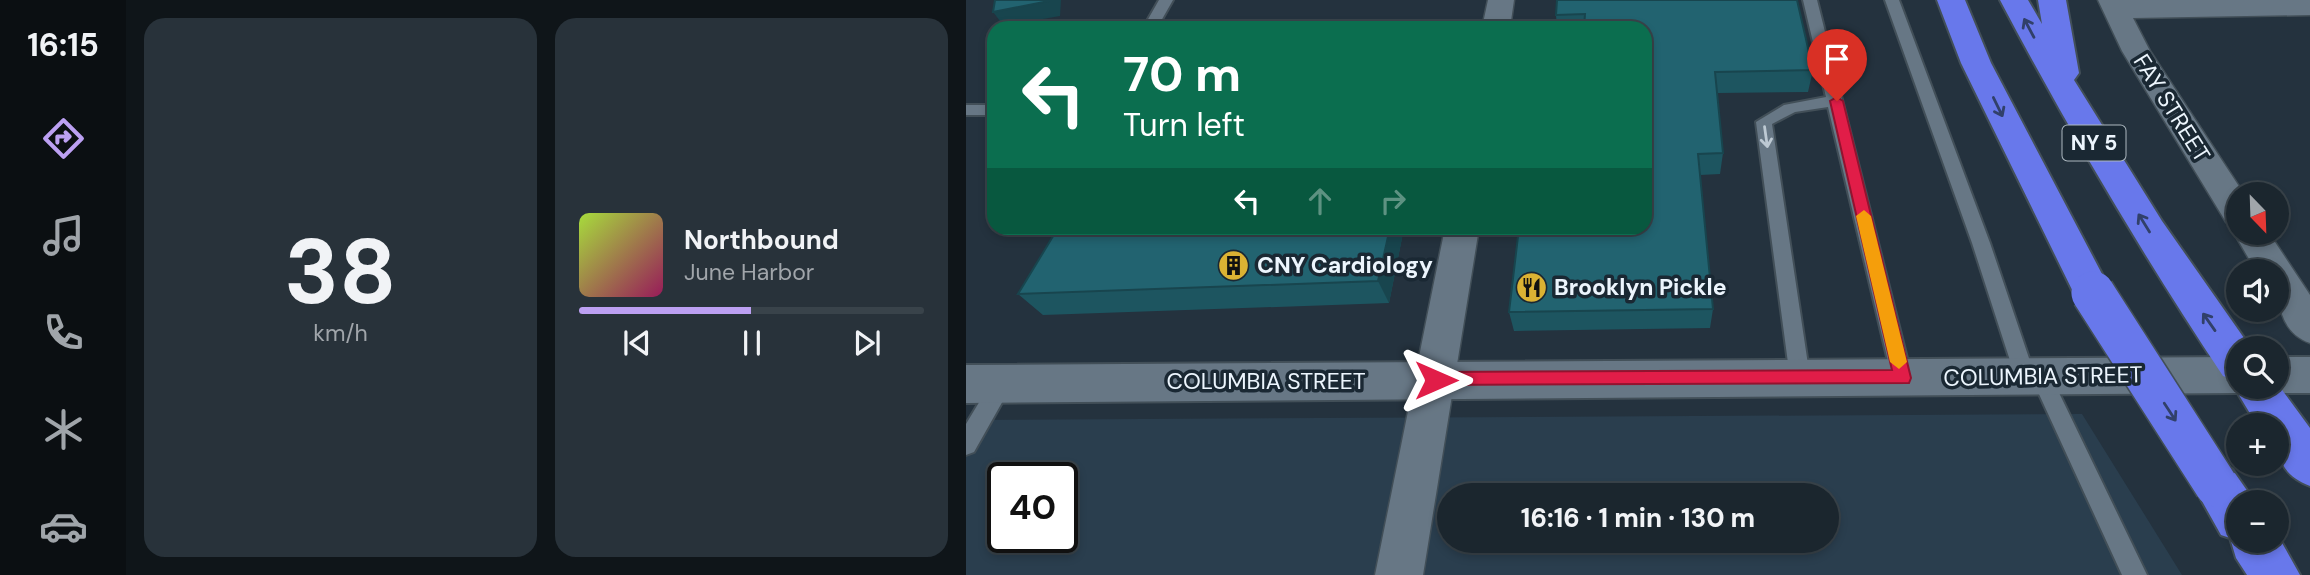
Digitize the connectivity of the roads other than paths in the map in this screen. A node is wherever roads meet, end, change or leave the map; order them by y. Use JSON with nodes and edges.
{"nodes":[{"id":1,"x":1166,"y":0,"type":"edge"},
{"id":2,"x":1501,"y":0,"type":"edge"},
{"id":3,"x":1810,"y":0,"type":"edge"},
{"id":4,"x":1892,"y":0,"type":"edge"},
{"id":5,"x":1951,"y":0,"type":"edge"},
{"id":6,"x":2014,"y":0,"type":"edge"},
{"id":7,"x":2052,"y":0,"type":"edge"},
{"id":8,"x":2113,"y":5,"type":"edge"},
{"id":9,"x":2310,"y":8,"type":"edge"},
{"id":10,"x":1154,"y":21,"type":"edge"},
{"id":11,"x":1497,"y":21,"type":"edge"},
{"id":12,"x":1837,"y":101,"type":"junction"},
{"id":13,"x":2069,"y":103,"type":"junction"},
{"id":14,"x":966,"y":110,"type":"edge"},
{"id":15,"x":987,"y":110,"type":"edge"},
{"id":16,"x":2226,"y":194,"type":"edge"},
{"id":17,"x":1461,"y":235,"type":"edge"},
{"id":18,"x":2289,"y":294,"type":"edge"},
{"id":19,"x":2310,"y":327,"type":"edge"},
{"id":20,"x":2226,"y":346,"type":"edge"},
{"id":21,"x":2310,"y":374,"type":"edge"},
{"id":22,"x":2226,"y":375,"type":"edge"},
{"id":23,"x":2289,"y":375,"type":"edge"},
{"id":24,"x":2033,"y":376,"type":"junction"},
{"id":25,"x":1800,"y":378,"type":"junction"},
{"id":26,"x":1902,"y":378,"type":"junction"},
{"id":27,"x":1436,"y":380,"type":"junction"},
{"id":28,"x":984,"y":384,"type":"edge"},
{"id":29,"x":2263,"y":399,"type":"edge"},
{"id":30,"x":966,"y":445,"type":"edge"},
{"id":31,"x":2310,"y":465,"type":"edge"},
{"id":32,"x":2226,"y":499,"type":"edge"},
{"id":33,"x":2261,"y":553,"type":"edge"},
{"id":34,"x":1399,"y":575,"type":"edge"},
{"id":35,"x":2135,"y":575,"type":"edge"},
{"id":36,"x":2275,"y":575,"type":"edge"}],
"edges":[{"from":1,"to":10,"type":"lane"},
{"from":2,"to":11,"type":"street"},
{"from":3,"to":12,"type":"lane"},
{"from":4,"to":24,"type":"lane"},
{"from":5,"to":32,"type":"highway","number":"NY 5","one_way":true,"bridge":true},
{"from":13,"to":6,"type":"highway","number":"NY 5","one_way":true},
{"from":7,"to":13,"type":"highway"},
{"from":8,"to":9,"type":"street"},
{"from":8,"to":16,"type":"street","name":"FAY STREET"},
{"from":12,"to":25,"type":"lane","one_way":true},
{"from":12,"to":26,"type":"lane"},
{"from":20,"to":13,"type":"highway","number":"NY 5","one_way":true},
{"from":14,"to":15,"type":"lane"},
{"from":17,"to":27,"type":"street"},
{"from":18,"to":19,"type":"street"},
{"from":21,"to":23,"type":"street"},
{"from":22,"to":24,"type":"street","name":"COLUMBIA STREET"},
{"from":24,"to":26,"type":"street","name":"COLUMBIA STREET"},
{"from":24,"to":35,"type":"lane"},
{"from":25,"to":26,"type":"street","name":"COLUMBIA STREET"},
{"from":25,"to":27,"type":"street","name":"COLUMBIA STREET"},
{"from":27,"to":28,"type":"street","name":"COLUMBIA STREET"},
{"from":27,"to":34,"type":"street"},
{"from":28,"to":30,"type":"lane"},
{"from":29,"to":31,"type":"highway"},
{"from":33,"to":36,"type":"highway"}]}
